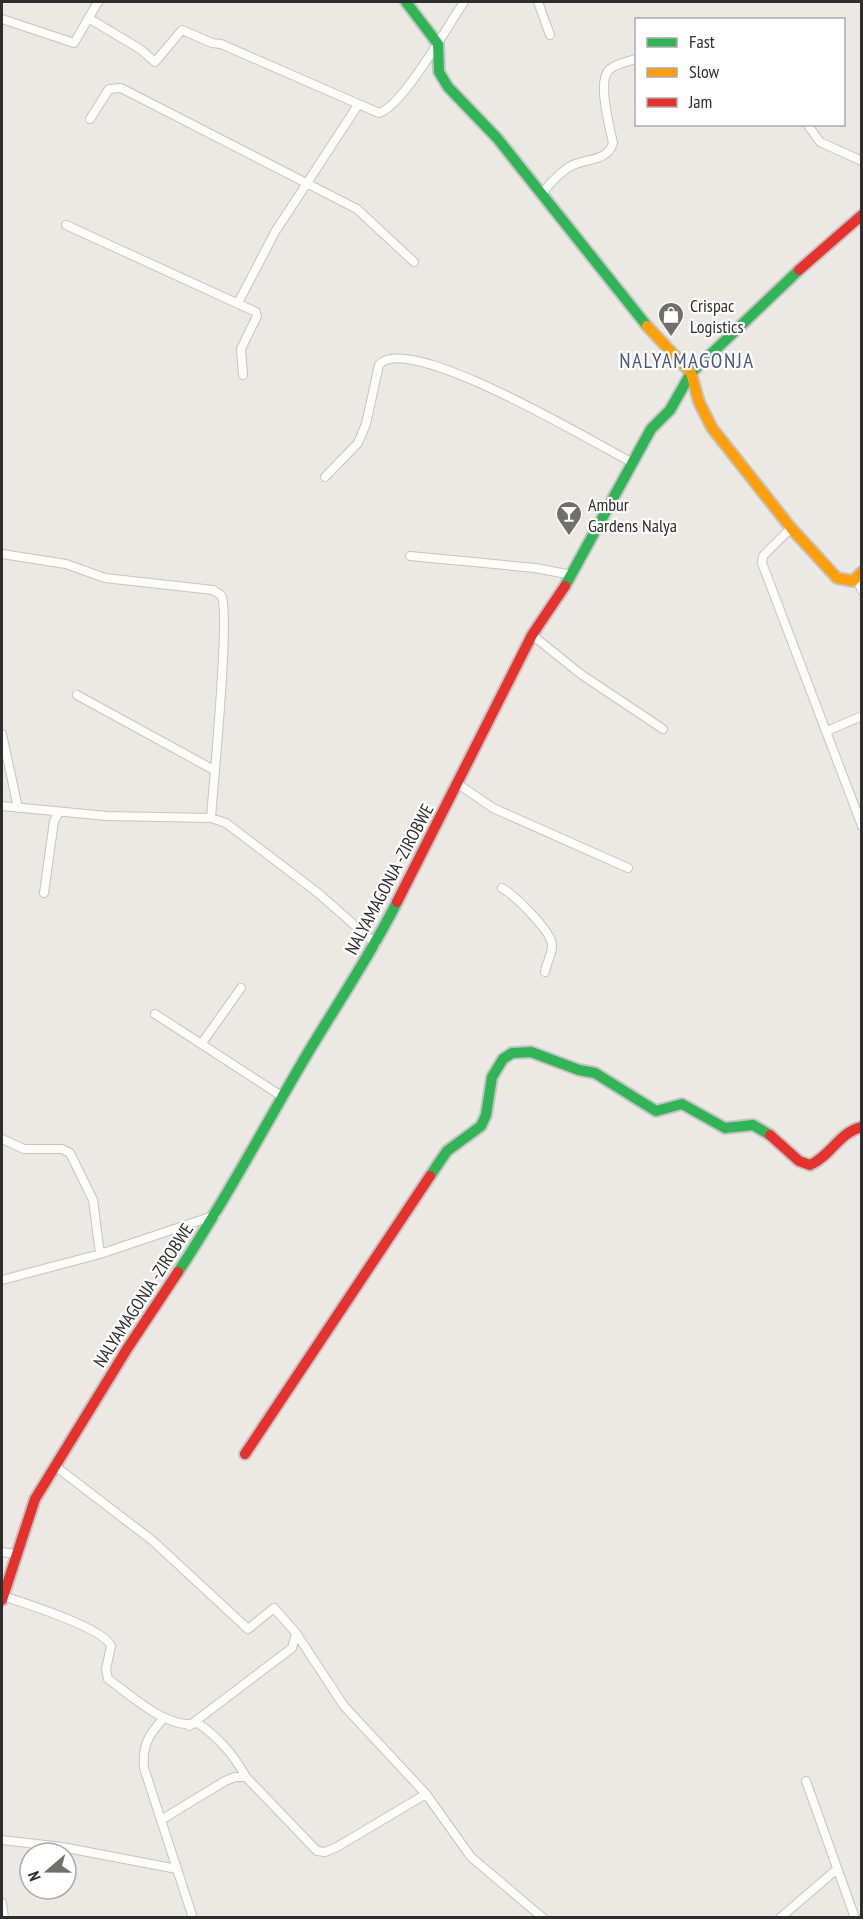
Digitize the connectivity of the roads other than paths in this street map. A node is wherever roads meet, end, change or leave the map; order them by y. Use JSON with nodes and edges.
{"nodes":[{"id":1,"x":98,"y":2,"type":"edge"},
{"id":2,"x":406,"y":2,"type":"edge"},
{"id":3,"x":464,"y":2,"type":"edge"},
{"id":4,"x":538,"y":2,"type":"edge"},
{"id":5,"x":2,"y":19,"type":"edge"},
{"id":6,"x":90,"y":19,"type":"junction"},
{"id":7,"x":550,"y":35,"type":"dead end"},
{"id":8,"x":438,"y":44,"type":"junction"},
{"id":9,"x":635,"y":59,"type":"edge"},
{"id":10,"x":358,"y":105,"type":"junction"},
{"id":11,"x":90,"y":118,"type":"dead end"},
{"id":12,"x":808,"y":126,"type":"edge"},
{"id":13,"x":861,"y":161,"type":"edge"},
{"id":14,"x":306,"y":184,"type":"junction"},
{"id":15,"x":542,"y":194,"type":"junction"},
{"id":16,"x":861,"y":215,"type":"edge"},
{"id":17,"x":66,"y":225,"type":"dead end"},
{"id":18,"x":414,"y":262,"type":"dead end"},
{"id":19,"x":237,"y":303,"type":"junction"},
{"id":20,"x":691,"y":373,"type":"junction"},
{"id":21,"x":243,"y":375,"type":"dead end"},
{"id":22,"x":633,"y":463,"type":"junction"},
{"id":23,"x":326,"y":477,"type":"dead end"},
{"id":24,"x":791,"y":528,"type":"junction"},
{"id":25,"x":2,"y":554,"type":"edge"},
{"id":26,"x":410,"y":556,"type":"dead end"},
{"id":27,"x":572,"y":575,"type":"junction"},
{"id":28,"x":859,"y":575,"type":"edge"},
{"id":29,"x":861,"y":591,"type":"edge"},
{"id":30,"x":532,"y":635,"type":"junction"},
{"id":31,"x":77,"y":695,"type":"dead end"},
{"id":32,"x":861,"y":716,"type":"edge"},
{"id":33,"x":663,"y":729,"type":"dead end"},
{"id":34,"x":827,"y":731,"type":"junction"},
{"id":35,"x":2,"y":734,"type":"edge"},
{"id":36,"x":214,"y":770,"type":"junction"},
{"id":37,"x":458,"y":784,"type":"junction"},
{"id":38,"x":2,"y":806,"type":"edge"},
{"id":39,"x":18,"y":808,"type":"junction"},
{"id":40,"x":59,"y":812,"type":"junction"},
{"id":41,"x":211,"y":818,"type":"junction"},
{"id":42,"x":861,"y":826,"type":"edge"},
{"id":43,"x":628,"y":868,"type":"dead end"},
{"id":44,"x":502,"y":888,"type":"dead end"},
{"id":45,"x":44,"y":893,"type":"dead end"},
{"id":46,"x":376,"y":944,"type":"junction"},
{"id":47,"x":546,"y":972,"type":"dead end"},
{"id":48,"x":241,"y":988,"type":"dead end"},
{"id":49,"x":154,"y":1014,"type":"dead end"},
{"id":50,"x":202,"y":1043,"type":"junction"},
{"id":51,"x":283,"y":1097,"type":"junction"},
{"id":52,"x":861,"y":1126,"type":"edge"},
{"id":53,"x":2,"y":1139,"type":"edge"},
{"id":54,"x":216,"y":1215,"type":"junction"},
{"id":55,"x":100,"y":1254,"type":"junction"},
{"id":56,"x":2,"y":1280,"type":"edge"},
{"id":57,"x":245,"y":1454,"type":"dead end"},
{"id":58,"x":55,"y":1466,"type":"junction"},
{"id":59,"x":2,"y":1552,"type":"edge"},
{"id":60,"x":16,"y":1554,"type":"junction"},
{"id":61,"x":2,"y":1598,"type":"edge"},
{"id":62,"x":296,"y":1633,"type":"junction"},
{"id":63,"x":165,"y":1718,"type":"junction"},
{"id":64,"x":189,"y":1726,"type":"junction"},
{"id":65,"x":246,"y":1777,"type":"junction"},
{"id":66,"x":806,"y":1781,"type":"dead end"},
{"id":67,"x":426,"y":1794,"type":"junction"},
{"id":68,"x":161,"y":1820,"type":"junction"},
{"id":69,"x":2,"y":1840,"type":"edge"},
{"id":70,"x":177,"y":1869,"type":"junction"},
{"id":71,"x":837,"y":1869,"type":"junction"},
{"id":72,"x":2,"y":1894,"type":"edge"},
{"id":73,"x":2,"y":1903,"type":"edge"},
{"id":74,"x":4,"y":1917,"type":"edge"},
{"id":75,"x":193,"y":1917,"type":"edge"},
{"id":76,"x":543,"y":1917,"type":"edge"},
{"id":77,"x":780,"y":1917,"type":"edge"},
{"id":78,"x":855,"y":1917,"type":"edge"}],
"edges":[{"from":1,"to":6,"type":"street"},
{"from":2,"to":8,"type":"street"},
{"from":3,"to":8,"type":"street"},
{"from":4,"to":7,"type":"street"},
{"from":5,"to":6,"type":"street"},
{"from":6,"to":10,"type":"street"},
{"from":8,"to":10,"type":"street"},
{"from":8,"to":15,"type":"street"},
{"from":9,"to":15,"type":"street"},
{"from":10,"to":14,"type":"street"},
{"from":11,"to":14,"type":"street"},
{"from":12,"to":13,"type":"street"},
{"from":14,"to":18,"type":"street"},
{"from":14,"to":19,"type":"street"},
{"from":15,"to":20,"type":"street"},
{"from":16,"to":20,"type":"street","name":"NALYAMAGONJA -ZIROBWE"},
{"from":17,"to":19,"type":"street"},
{"from":19,"to":21,"type":"street"},
{"from":20,"to":22,"type":"street","name":"NALYAMAGONJA -ZIROBWE"},
{"from":20,"to":24,"type":"street"},
{"from":22,"to":23,"type":"street"},
{"from":22,"to":27,"type":"street","name":"NALYAMAGONJA -ZIROBWE"},
{"from":24,"to":28,"type":"street"},
{"from":24,"to":34,"type":"street"},
{"from":25,"to":36,"type":"street"},
{"from":26,"to":27,"type":"street"},
{"from":27,"to":30,"type":"street","name":"NALYAMAGONJA -ZIROBWE"},
{"from":28,"to":29,"type":"street"},
{"from":30,"to":33,"type":"street"},
{"from":30,"to":37,"type":"street","name":"NALYAMAGONJA -ZIROBWE"},
{"from":31,"to":36,"type":"street"},
{"from":32,"to":34,"type":"street"},
{"from":34,"to":42,"type":"street"},
{"from":35,"to":39,"type":"street"},
{"from":36,"to":41,"type":"street"},
{"from":37,"to":43,"type":"street"},
{"from":37,"to":46,"type":"street","name":"NALYAMAGONJA -ZIROBWE"},
{"from":38,"to":39,"type":"street"},
{"from":39,"to":40,"type":"street"},
{"from":40,"to":41,"type":"street"},
{"from":40,"to":45,"type":"street"},
{"from":41,"to":46,"type":"street"},
{"from":44,"to":47,"type":"street"},
{"from":46,"to":51,"type":"street","name":"NALYAMAGONJA -ZIROBWE"},
{"from":48,"to":50,"type":"street"},
{"from":49,"to":50,"type":"street"},
{"from":50,"to":51,"type":"street"},
{"from":51,"to":54,"type":"street","name":"NALYAMAGONJA -ZIROBWE"},
{"from":52,"to":57,"type":"street"},
{"from":53,"to":55,"type":"street"},
{"from":54,"to":55,"type":"street"},
{"from":54,"to":58,"type":"street","name":"NALYAMAGONJA -ZIROBWE"},
{"from":55,"to":56,"type":"street"},
{"from":58,"to":60,"type":"street","name":"NALYAMAGONJA -ZIROBWE"},
{"from":58,"to":62,"type":"street"},
{"from":59,"to":60,"type":"street"},
{"from":60,"to":61,"type":"street","name":"NALYAMAGONJA -ZIROBWE"},
{"from":61,"to":63,"type":"street"},
{"from":62,"to":64,"type":"street"},
{"from":62,"to":67,"type":"street"},
{"from":63,"to":64,"type":"street"},
{"from":63,"to":68,"type":"street"},
{"from":64,"to":65,"type":"street"},
{"from":65,"to":67,"type":"street"},
{"from":65,"to":68,"type":"street"},
{"from":66,"to":71,"type":"street"},
{"from":67,"to":76,"type":"street"},
{"from":68,"to":70,"type":"street"},
{"from":69,"to":70,"type":"street"},
{"from":70,"to":75,"type":"street"},
{"from":71,"to":77,"type":"street"},
{"from":71,"to":78,"type":"street"},
{"from":72,"to":73,"type":"street"},
{"from":73,"to":74,"type":"street"}]}
